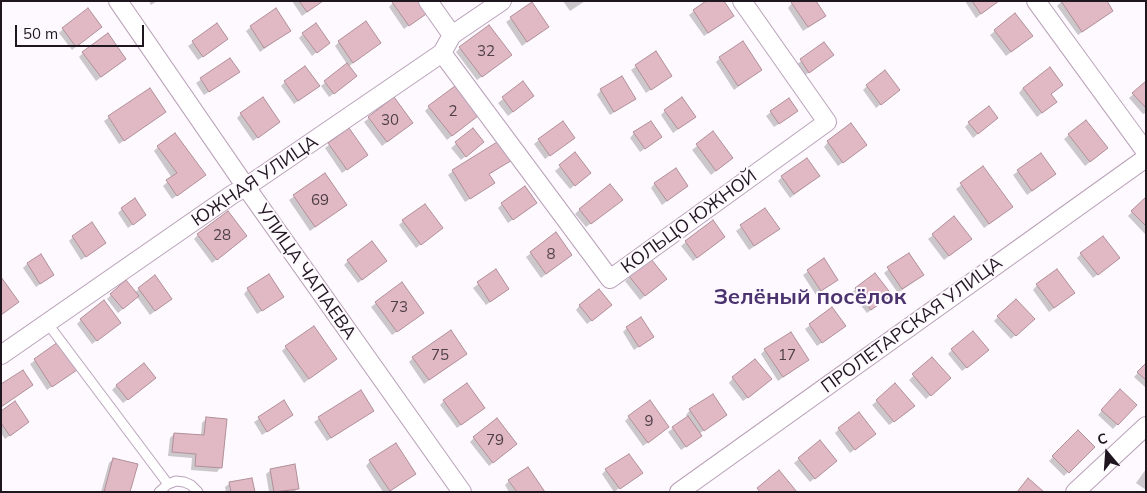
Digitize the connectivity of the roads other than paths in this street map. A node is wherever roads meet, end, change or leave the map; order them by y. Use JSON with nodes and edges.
{"nodes":[{"id":1,"x":118,"y":1,"type":"edge"},
{"id":2,"x":428,"y":1,"type":"edge"},
{"id":3,"x":502,"y":1,"type":"edge"},
{"id":4,"x":742,"y":1,"type":"edge"},
{"id":5,"x":1036,"y":1,"type":"edge"},
{"id":6,"x":452,"y":35,"type":"junction"},
{"id":7,"x":442,"y":53,"type":"junction"},
{"id":8,"x":1146,"y":152,"type":"edge"},
{"id":9,"x":1146,"y":158,"type":"edge"},
{"id":10,"x":246,"y":187,"type":"junction"},
{"id":11,"x":48,"y":324,"type":"junction"},
{"id":12,"x":1,"y":355,"type":"edge"},
{"id":13,"x":1146,"y":426,"type":"edge"},
{"id":14,"x":168,"y":484,"type":"junction"},
{"id":15,"x":159,"y":492,"type":"edge"},
{"id":16,"x":198,"y":492,"type":"edge"},
{"id":17,"x":462,"y":492,"type":"edge"},
{"id":18,"x":678,"y":492,"type":"edge"},
{"id":19,"x":1075,"y":492,"type":"edge"}],
"edges":[{"from":1,"to":10,"type":"street","name":"УЛИЦА ЧАПАЕВА"},
{"from":2,"to":6,"type":"street"},
{"from":3,"to":6,"type":"street","name":"ЮЖНАЯ УЛИЦА"},
{"from":4,"to":7,"type":"street","name":"КОЛЬЦО ЮЖНОЙ"},
{"from":5,"to":8,"type":"street"},
{"from":6,"to":7,"type":"street","name":"ЮЖНАЯ УЛИЦА"},
{"from":7,"to":10,"type":"street","name":"ЮЖНАЯ УЛИЦА"},
{"from":9,"to":18,"type":"street","name":"ПРОЛЕТАРСКАЯ УЛИЦА"},
{"from":10,"to":11,"type":"street","name":"ЮЖНАЯ УЛИЦА"},
{"from":10,"to":17,"type":"street","name":"УЛИЦА ЧАПАЕВА"},
{"from":11,"to":12,"type":"street","name":"ЮЖНАЯ УЛИЦА"},
{"from":11,"to":14,"type":"lane"},
{"from":13,"to":19,"type":"street"},
{"from":14,"to":15,"type":"lane"},
{"from":14,"to":16,"type":"lane"}]}
